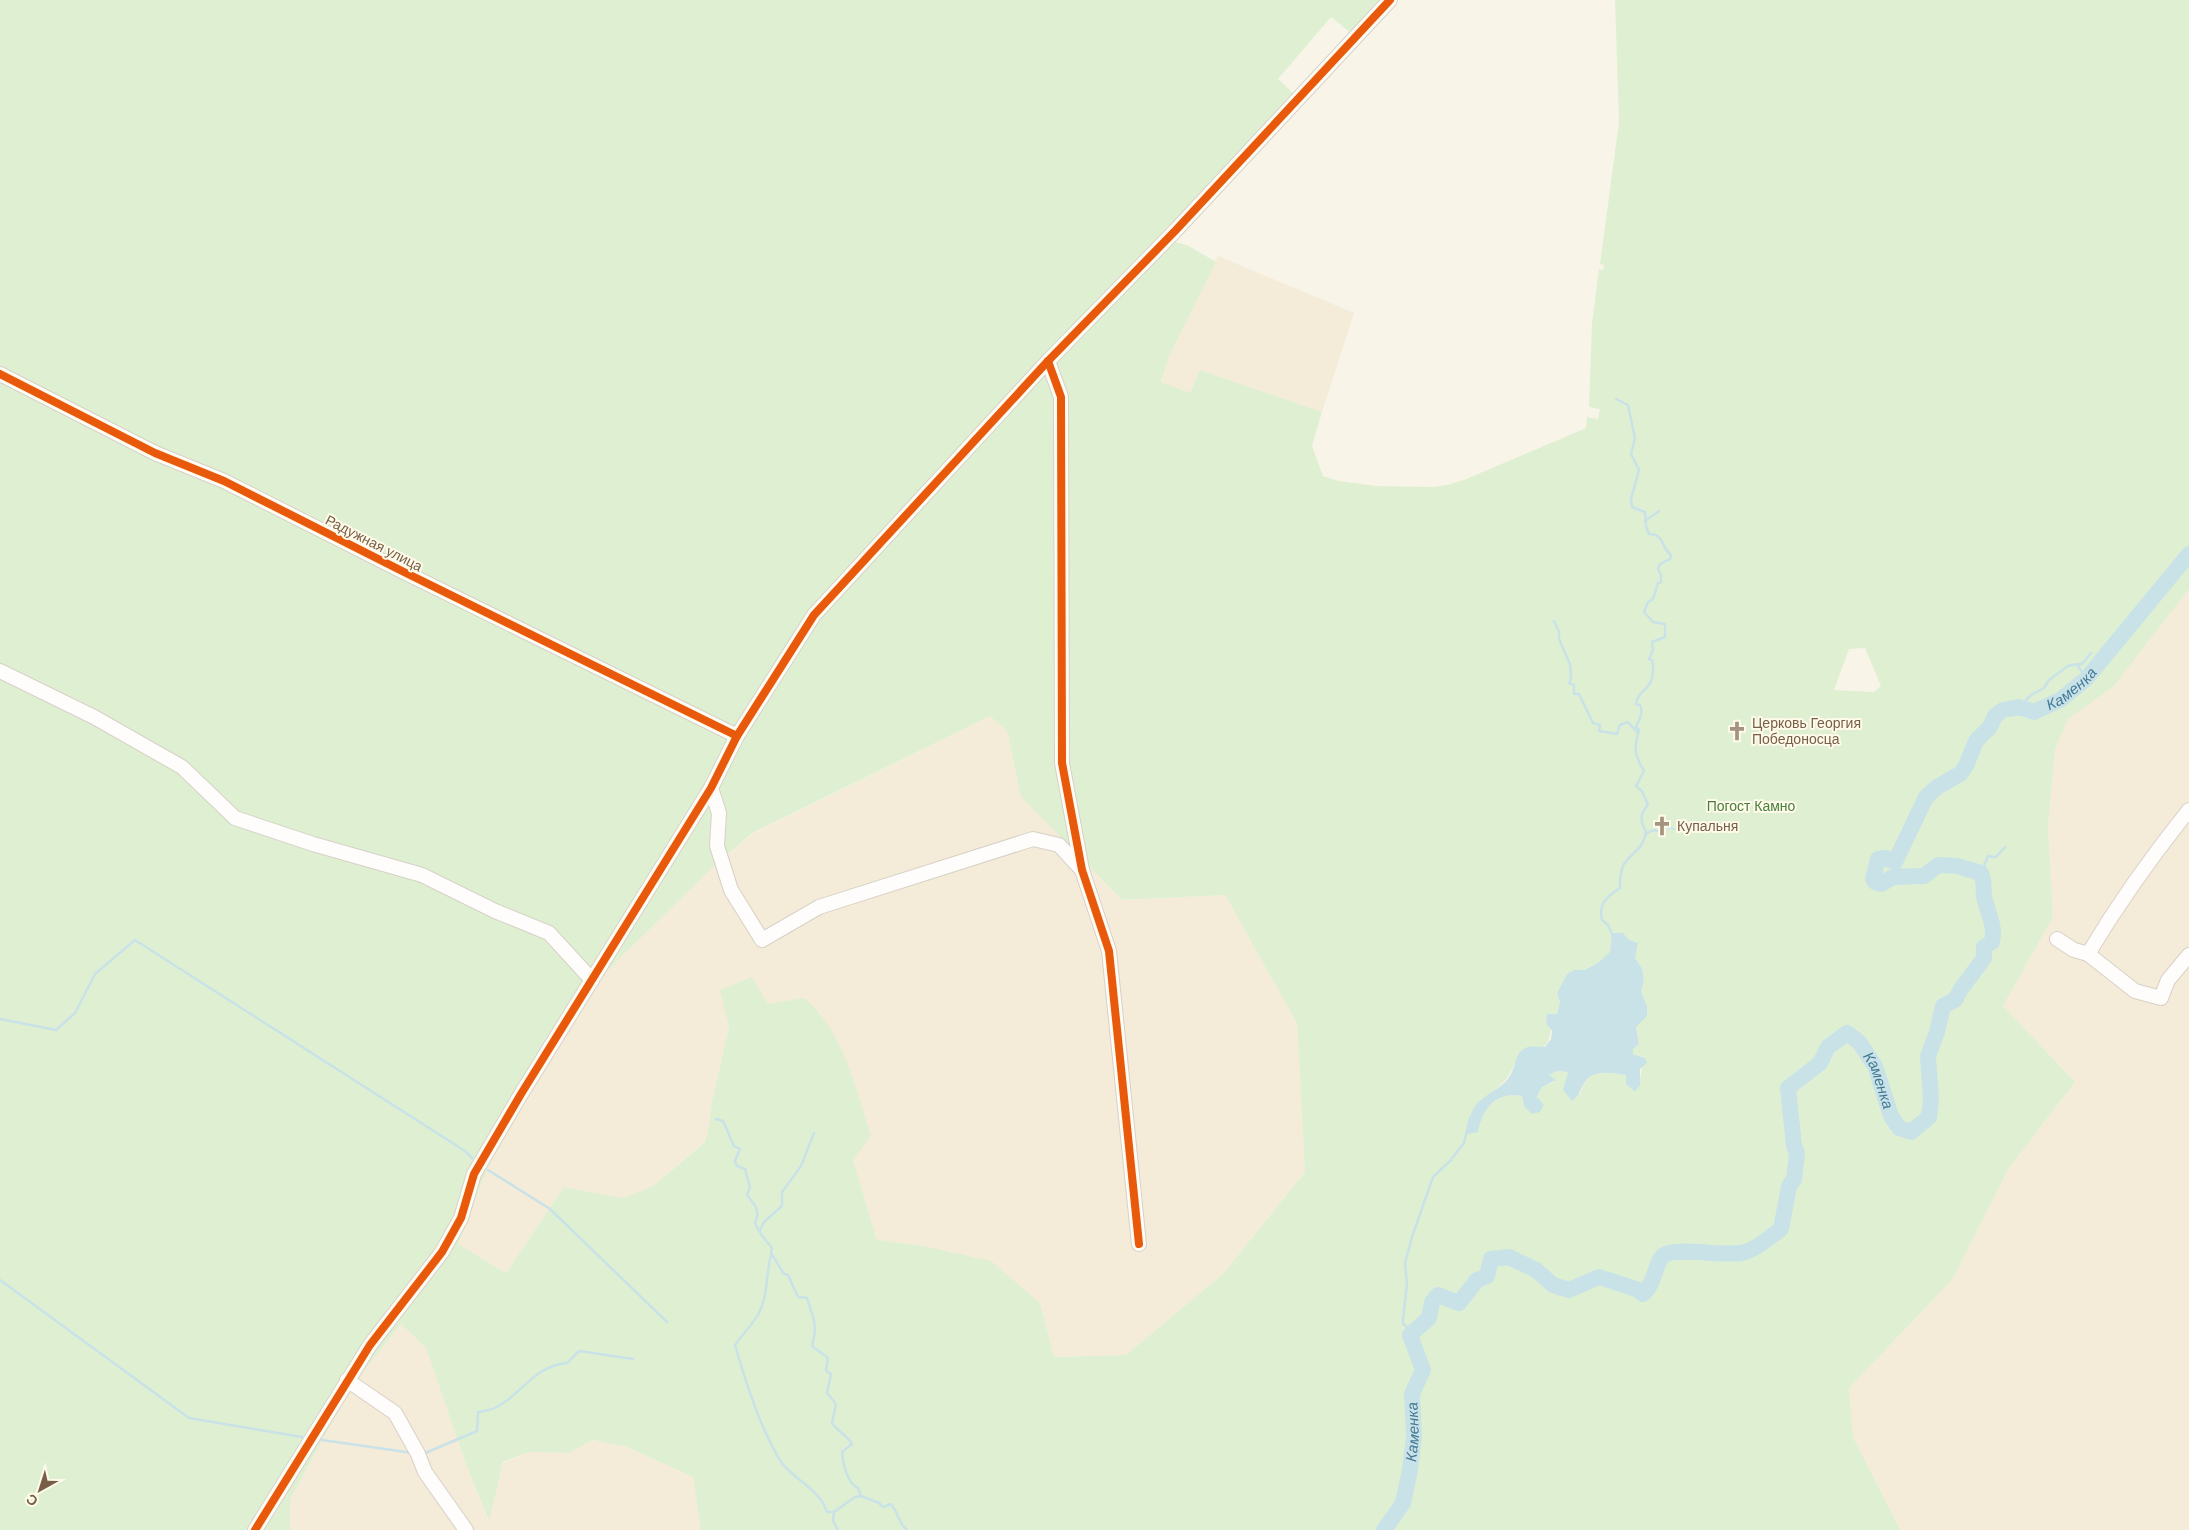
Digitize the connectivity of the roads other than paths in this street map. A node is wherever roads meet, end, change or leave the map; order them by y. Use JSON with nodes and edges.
{"nodes":[{"id":1,"x":1390,"y":0,"type":"edge"},
{"id":2,"x":1048,"y":361,"type":"junction"},
{"id":3,"x":0,"y":374,"type":"edge"},
{"id":4,"x":0,"y":671,"type":"edge"},
{"id":5,"x":737,"y":736,"type":"junction"},
{"id":6,"x":711,"y":788,"type":"junction"},
{"id":7,"x":2189,"y":810,"type":"edge"},
{"id":8,"x":1082,"y":870,"type":"junction"},
{"id":9,"x":2057,"y":939,"type":"dead end"},
{"id":10,"x":2088,"y":954,"type":"junction"},
{"id":11,"x":2189,"y":955,"type":"edge"},
{"id":12,"x":592,"y":980,"type":"junction"},
{"id":13,"x":1139,"y":1244,"type":"dead end"},
{"id":14,"x":347,"y":1380,"type":"junction"},
{"id":15,"x":255,"y":1530,"type":"edge"},
{"id":16,"x":466,"y":1530,"type":"edge"}],
"edges":[{"from":1,"to":2,"type":"street"},
{"from":2,"to":5,"type":"street"},
{"from":2,"to":8,"type":"street"},
{"from":3,"to":5,"type":"street","name":"Радужная улица"},
{"from":4,"to":12,"type":"street"},
{"from":5,"to":6,"type":"street"},
{"from":6,"to":8,"type":"street"},
{"from":6,"to":12,"type":"street"},
{"from":7,"to":10,"type":"street"},
{"from":8,"to":13,"type":"street"},
{"from":9,"to":10,"type":"street"},
{"from":10,"to":11,"type":"street"},
{"from":12,"to":14,"type":"street"},
{"from":14,"to":15,"type":"street"},
{"from":14,"to":16,"type":"street"}]}
